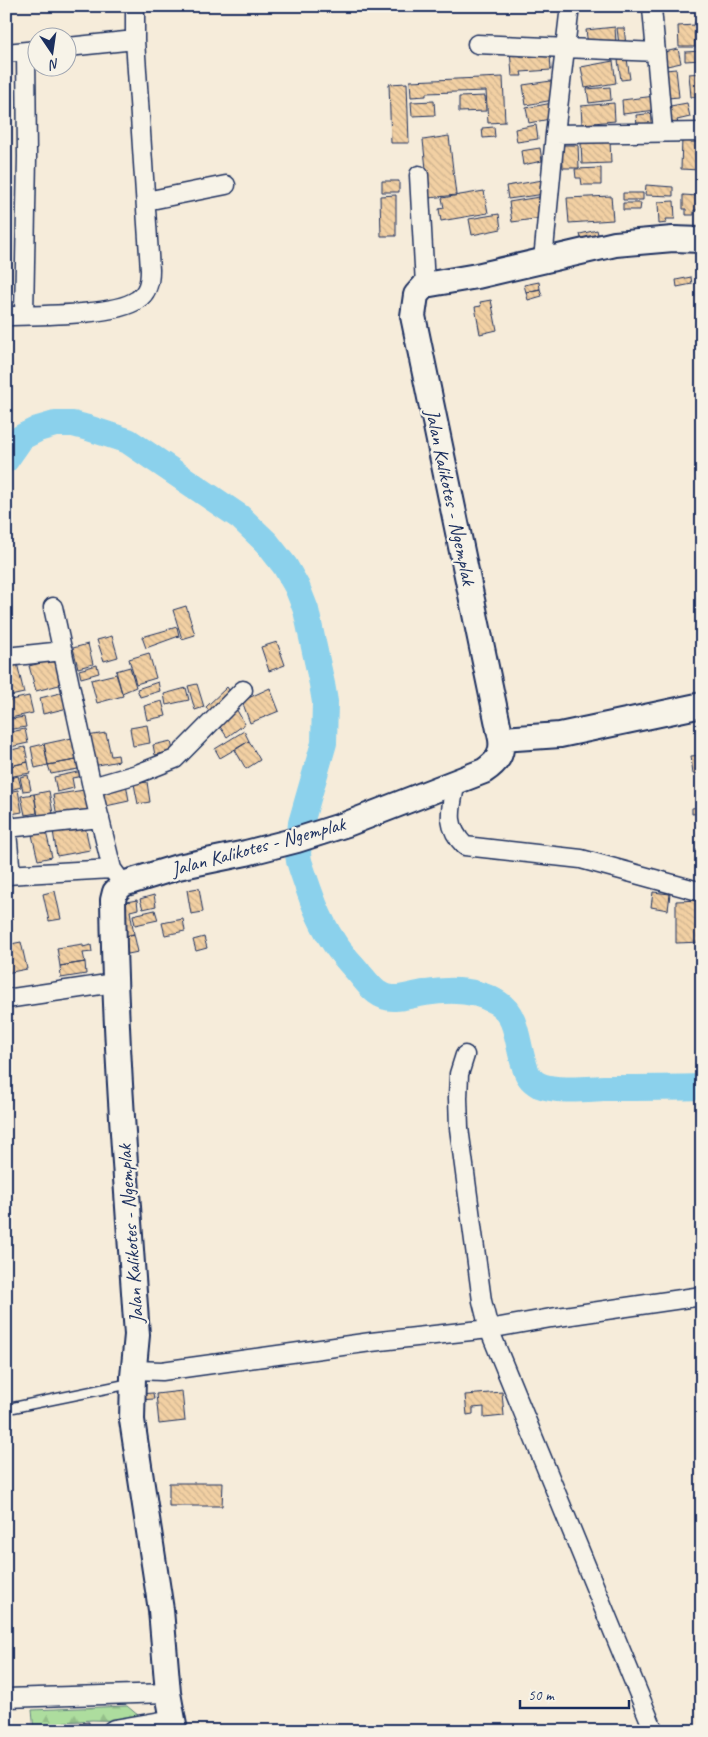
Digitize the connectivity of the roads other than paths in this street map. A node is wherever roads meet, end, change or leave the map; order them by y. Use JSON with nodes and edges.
{"nodes":[{"id":1,"x":135,"y":6,"type":"edge"},
{"id":2,"x":570,"y":6,"type":"edge"},
{"id":3,"x":652,"y":8,"type":"dead end"},
{"id":4,"x":135,"y":40,"type":"junction"},
{"id":5,"x":477,"y":44,"type":"dead end"},
{"id":6,"x":78,"y":46,"type":"edge"},
{"id":7,"x":566,"y":48,"type":"junction"},
{"id":8,"x":28,"y":50,"type":"edge"},
{"id":9,"x":656,"y":52,"type":"junction"},
{"id":10,"x":6,"y":53,"type":"edge"},
{"id":11,"x":31,"y":78,"type":"edge"},
{"id":12,"x":663,"y":132,"type":"junction"},
{"id":13,"x":702,"y":132,"type":"edge"},
{"id":14,"x":555,"y":134,"type":"junction"},
{"id":15,"x":419,"y":175,"type":"dead end"},
{"id":16,"x":226,"y":185,"type":"dead end"},
{"id":17,"x":146,"y":201,"type":"junction"},
{"id":18,"x":702,"y":240,"type":"edge"},
{"id":19,"x":543,"y":260,"type":"junction"},
{"id":20,"x":425,"y":286,"type":"junction"},
{"id":21,"x":24,"y":315,"type":"junction"},
{"id":22,"x":6,"y":316,"type":"edge"},
{"id":23,"x":54,"y":607,"type":"dead end"},
{"id":24,"x":64,"y":651,"type":"junction"},
{"id":25,"x":6,"y":657,"type":"edge"},
{"id":26,"x":242,"y":690,"type":"dead end"},
{"id":27,"x":702,"y":705,"type":"edge"},
{"id":28,"x":501,"y":739,"type":"junction"},
{"id":29,"x":456,"y":782,"type":"junction"},
{"id":30,"x":92,"y":787,"type":"junction"},
{"id":31,"x":100,"y":818,"type":"junction"},
{"id":32,"x":6,"y":821,"type":"edge"},
{"id":33,"x":7,"y":828,"type":"edge"},
{"id":34,"x":9,"y":875,"type":"edge"},
{"id":35,"x":117,"y":876,"type":"junction"},
{"id":36,"x":702,"y":892,"type":"edge"},
{"id":37,"x":114,"y":983,"type":"junction"},
{"id":38,"x":6,"y":999,"type":"edge"},
{"id":39,"x":465,"y":1055,"type":"dead end"},
{"id":40,"x":702,"y":1296,"type":"edge"},
{"id":41,"x":489,"y":1329,"type":"junction"},
{"id":42,"x":134,"y":1376,"type":"junction"},
{"id":43,"x":6,"y":1409,"type":"edge"},
{"id":44,"x":168,"y":1693,"type":"junction"},
{"id":45,"x":6,"y":1698,"type":"edge"},
{"id":46,"x":174,"y":1725,"type":"edge"},
{"id":47,"x":111,"y":1731,"type":"edge"},
{"id":48,"x":654,"y":1731,"type":"edge"}],
"edges":[{"from":1,"to":4,"type":"street"},
{"from":2,"to":7,"type":"street"},
{"from":3,"to":9,"type":"street"},
{"from":4,"to":6,"type":"street"},
{"from":4,"to":17,"type":"street"},
{"from":5,"to":7,"type":"street"},
{"from":7,"to":9,"type":"street"},
{"from":7,"to":14,"type":"street"},
{"from":8,"to":10,"type":"street"},
{"from":9,"to":12,"type":"street"},
{"from":11,"to":21,"type":"street"},
{"from":12,"to":13,"type":"street"},
{"from":12,"to":14,"type":"street"},
{"from":14,"to":19,"type":"street"},
{"from":15,"to":20,"type":"street"},
{"from":16,"to":17,"type":"street"},
{"from":17,"to":21,"type":"street"},
{"from":18,"to":19,"type":"street"},
{"from":19,"to":20,"type":"street"},
{"from":20,"to":28,"type":"street","name":"Jalan Kalikotes - Ngemplak"},
{"from":21,"to":22,"type":"street"},
{"from":23,"to":24,"type":"street"},
{"from":24,"to":25,"type":"street"},
{"from":24,"to":30,"type":"street"},
{"from":26,"to":30,"type":"street"},
{"from":27,"to":28,"type":"street"},
{"from":28,"to":29,"type":"street","name":"Jalan Kalikotes - Ngemplak"},
{"from":29,"to":35,"type":"street","name":"Jalan Kalikotes - Ngemplak"},
{"from":29,"to":36,"type":"street"},
{"from":30,"to":31,"type":"street"},
{"from":31,"to":33,"type":"street"},
{"from":31,"to":35,"type":"street"},
{"from":32,"to":33,"type":"street"},
{"from":33,"to":34,"type":"street"},
{"from":34,"to":35,"type":"street"},
{"from":35,"to":37,"type":"street","name":"Jalan Kalikotes - Ngemplak"},
{"from":37,"to":38,"type":"street"},
{"from":37,"to":42,"type":"street","name":"Jalan Kalikotes - Ngemplak"},
{"from":39,"to":41,"type":"street"},
{"from":40,"to":41,"type":"street"},
{"from":41,"to":42,"type":"street"},
{"from":41,"to":48,"type":"street"},
{"from":42,"to":43,"type":"lane"},
{"from":42,"to":44,"type":"street","name":"Jalan Kalikotes - Ngemplak"},
{"from":44,"to":45,"type":"street"},
{"from":44,"to":46,"type":"street","name":"Jalan Kalikotes - Ngemplak"},
{"from":46,"to":47,"type":"street"}]}
